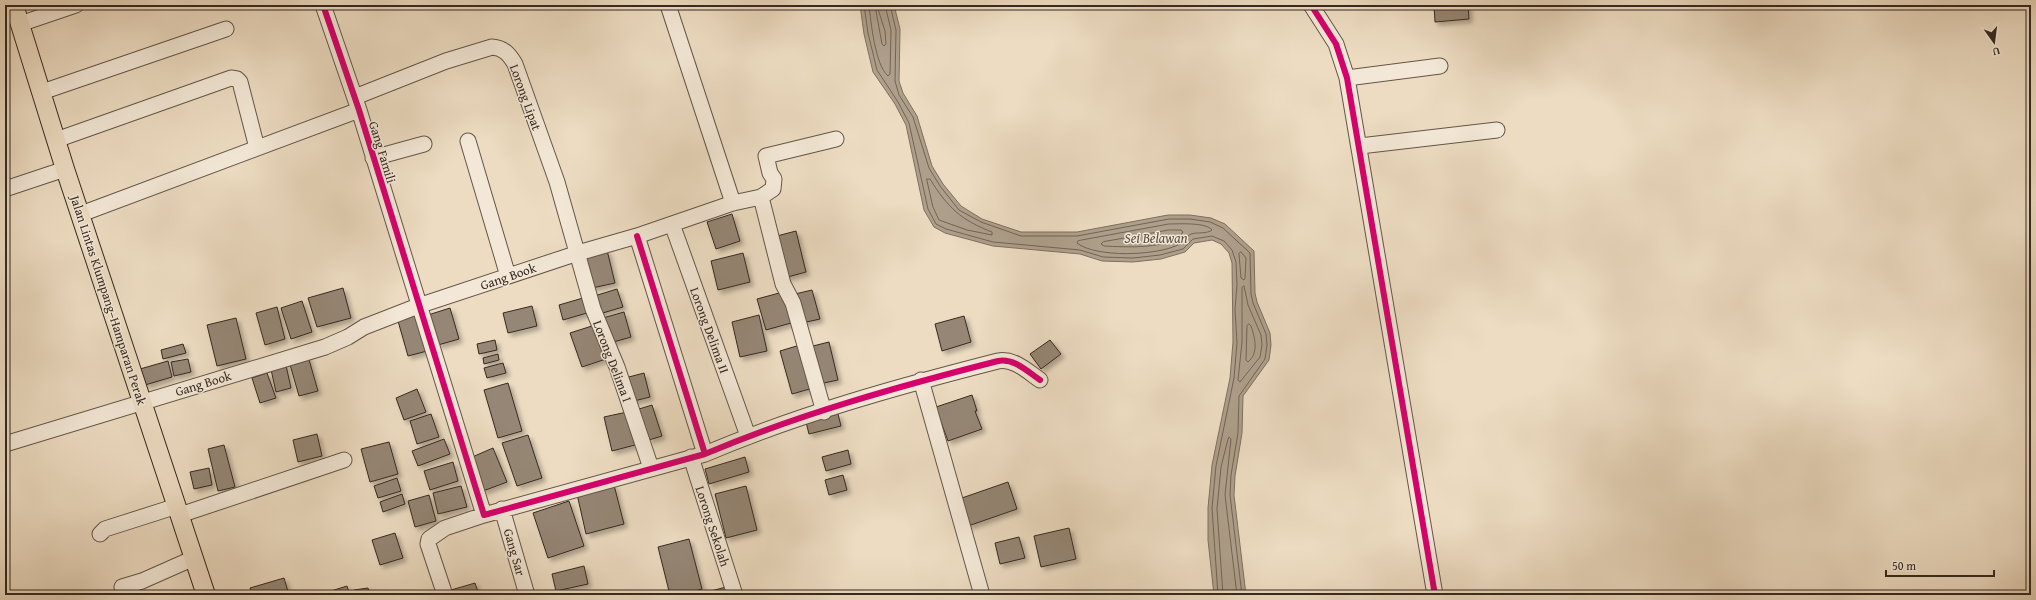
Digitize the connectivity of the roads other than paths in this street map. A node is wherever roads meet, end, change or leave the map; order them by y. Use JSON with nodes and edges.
{"nodes":[{"id":1,"x":14,"y":5,"type":"edge"},
{"id":2,"x":76,"y":5,"type":"edge"},
{"id":3,"x":323,"y":5,"type":"edge"},
{"id":4,"x":668,"y":5,"type":"edge"},
{"id":5,"x":1311,"y":5,"type":"edge"},
{"id":6,"x":20,"y":24,"type":"junction"},
{"id":7,"x":226,"y":29,"type":"dead end"},
{"id":8,"x":1440,"y":66,"type":"dead end"},
{"id":9,"x":1348,"y":78,"type":"junction"},
{"id":10,"x":42,"y":92,"type":"junction"},
{"id":11,"x":357,"y":104,"type":"junction"},
{"id":12,"x":1497,"y":130,"type":"dead end"},
{"id":13,"x":836,"y":139,"type":"dead end"},
{"id":14,"x":56,"y":140,"type":"junction"},
{"id":15,"x":468,"y":141,"type":"dead end"},
{"id":16,"x":424,"y":144,"type":"dead end"},
{"id":17,"x":1360,"y":146,"type":"junction"},
{"id":18,"x":257,"y":148,"type":"junction"},
{"id":19,"x":373,"y":158,"type":"junction"},
{"id":20,"x":65,"y":169,"type":"junction"},
{"id":21,"x":5,"y":189,"type":"edge"},
{"id":22,"x":761,"y":197,"type":"junction"},
{"id":23,"x":733,"y":203,"type":"junction"},
{"id":24,"x":81,"y":214,"type":"junction"},
{"id":25,"x":672,"y":224,"type":"junction"},
{"id":26,"x":637,"y":236,"type":"junction"},
{"id":27,"x":578,"y":253,"type":"junction"},
{"id":28,"x":508,"y":276,"type":"junction"},
{"id":29,"x":418,"y":306,"type":"junction"},
{"id":30,"x":921,"y":380,"type":"junction"},
{"id":31,"x":1040,"y":380,"type":"dead end"},
{"id":32,"x":143,"y":401,"type":"junction"},
{"id":33,"x":824,"y":412,"type":"junction"},
{"id":34,"x":748,"y":436,"type":"junction"},
{"id":35,"x":5,"y":444,"type":"edge"},
{"id":36,"x":698,"y":456,"type":"junction"},
{"id":37,"x":344,"y":460,"type":"dead end"},
{"id":38,"x":651,"y":468,"type":"junction"},
{"id":39,"x":502,"y":509,"type":"junction"},
{"id":40,"x":178,"y":511,"type":"junction"},
{"id":41,"x":484,"y":515,"type":"junction"},
{"id":42,"x":100,"y":534,"type":"dead end"},
{"id":43,"x":194,"y":558,"type":"junction"},
{"id":44,"x":122,"y":587,"type":"dead end"},
{"id":45,"x":206,"y":595,"type":"edge"},
{"id":46,"x":445,"y":595,"type":"edge"},
{"id":47,"x":527,"y":595,"type":"edge"},
{"id":48,"x":735,"y":595,"type":"edge"},
{"id":49,"x":982,"y":595,"type":"edge"},
{"id":50,"x":1435,"y":595,"type":"edge"}],
"edges":[{"from":1,"to":6,"type":"main road","name":"Jalan Lintas Klumpang–Hamparan Perak"},
{"from":2,"to":6,"type":"street"},
{"from":3,"to":11,"type":"street","name":"Gang Famili"},
{"from":4,"to":23,"type":"street"},
{"from":5,"to":9,"type":"street"},
{"from":6,"to":10,"type":"main road","name":"Jalan Lintas Klumpang–Hamparan Perak"},
{"from":7,"to":10,"type":"street"},
{"from":8,"to":9,"type":"street"},
{"from":9,"to":17,"type":"street"},
{"from":10,"to":14,"type":"main road","name":"Jalan Lintas Klumpang–Hamparan Perak"},
{"from":11,"to":18,"type":"street","name":"Lorong Lipat"},
{"from":11,"to":19,"type":"street","name":"Gang Famili"},
{"from":11,"to":27,"type":"street","name":"Lorong Lipat"},
{"from":12,"to":17,"type":"street"},
{"from":13,"to":22,"type":"street"},
{"from":14,"to":18,"type":"street"},
{"from":14,"to":20,"type":"main road","name":"Jalan Lintas Klumpang–Hamparan Perak"},
{"from":15,"to":28,"type":"street"},
{"from":16,"to":19,"type":"street"},
{"from":17,"to":50,"type":"street"},
{"from":18,"to":24,"type":"street","name":"Lorong Lipat"},
{"from":19,"to":29,"type":"street","name":"Gang Famili"},
{"from":20,"to":21,"type":"street"},
{"from":20,"to":24,"type":"main road","name":"Jalan Lintas Klumpang–Hamparan Perak"},
{"from":22,"to":23,"type":"street","name":"Gang Book"},
{"from":22,"to":33,"type":"street"},
{"from":23,"to":25,"type":"street","name":"Gang Book"},
{"from":24,"to":32,"type":"main road","name":"Jalan Lintas Klumpang–Hamparan Perak"},
{"from":25,"to":26,"type":"street","name":"Gang Book"},
{"from":25,"to":34,"type":"street","name":"Lorong Delima II"},
{"from":26,"to":27,"type":"street","name":"Gang Book"},
{"from":26,"to":36,"type":"street","name":"Lorong Sekolah"},
{"from":27,"to":28,"type":"street","name":"Gang Book"},
{"from":27,"to":38,"type":"street","name":"Lorong Delima I"},
{"from":28,"to":29,"type":"street","name":"Gang Book"},
{"from":29,"to":32,"type":"street","name":"Gang Book"},
{"from":29,"to":41,"type":"street","name":"Gang Famili"},
{"from":30,"to":31,"type":"street"},
{"from":30,"to":33,"type":"street"},
{"from":30,"to":49,"type":"street"},
{"from":32,"to":35,"type":"street","name":"Gang Book"},
{"from":32,"to":40,"type":"main road","name":"Jalan Lintas Klumpang–Hamparan Perak"},
{"from":33,"to":34,"type":"street"},
{"from":34,"to":36,"type":"street"},
{"from":36,"to":38,"type":"street"},
{"from":36,"to":48,"type":"street","name":"Lorong Sekolah"},
{"from":37,"to":40,"type":"street"},
{"from":38,"to":39,"type":"street"},
{"from":39,"to":41,"type":"street"},
{"from":39,"to":47,"type":"street","name":"Gang Sar"},
{"from":40,"to":42,"type":"street"},
{"from":40,"to":43,"type":"main road","name":"Jalan Lintas Klumpang–Hamparan Perak"},
{"from":41,"to":46,"type":"street"},
{"from":43,"to":44,"type":"street"},
{"from":43,"to":45,"type":"main road","name":"Jalan Lintas Klumpang–Hamparan Perak"}]}
